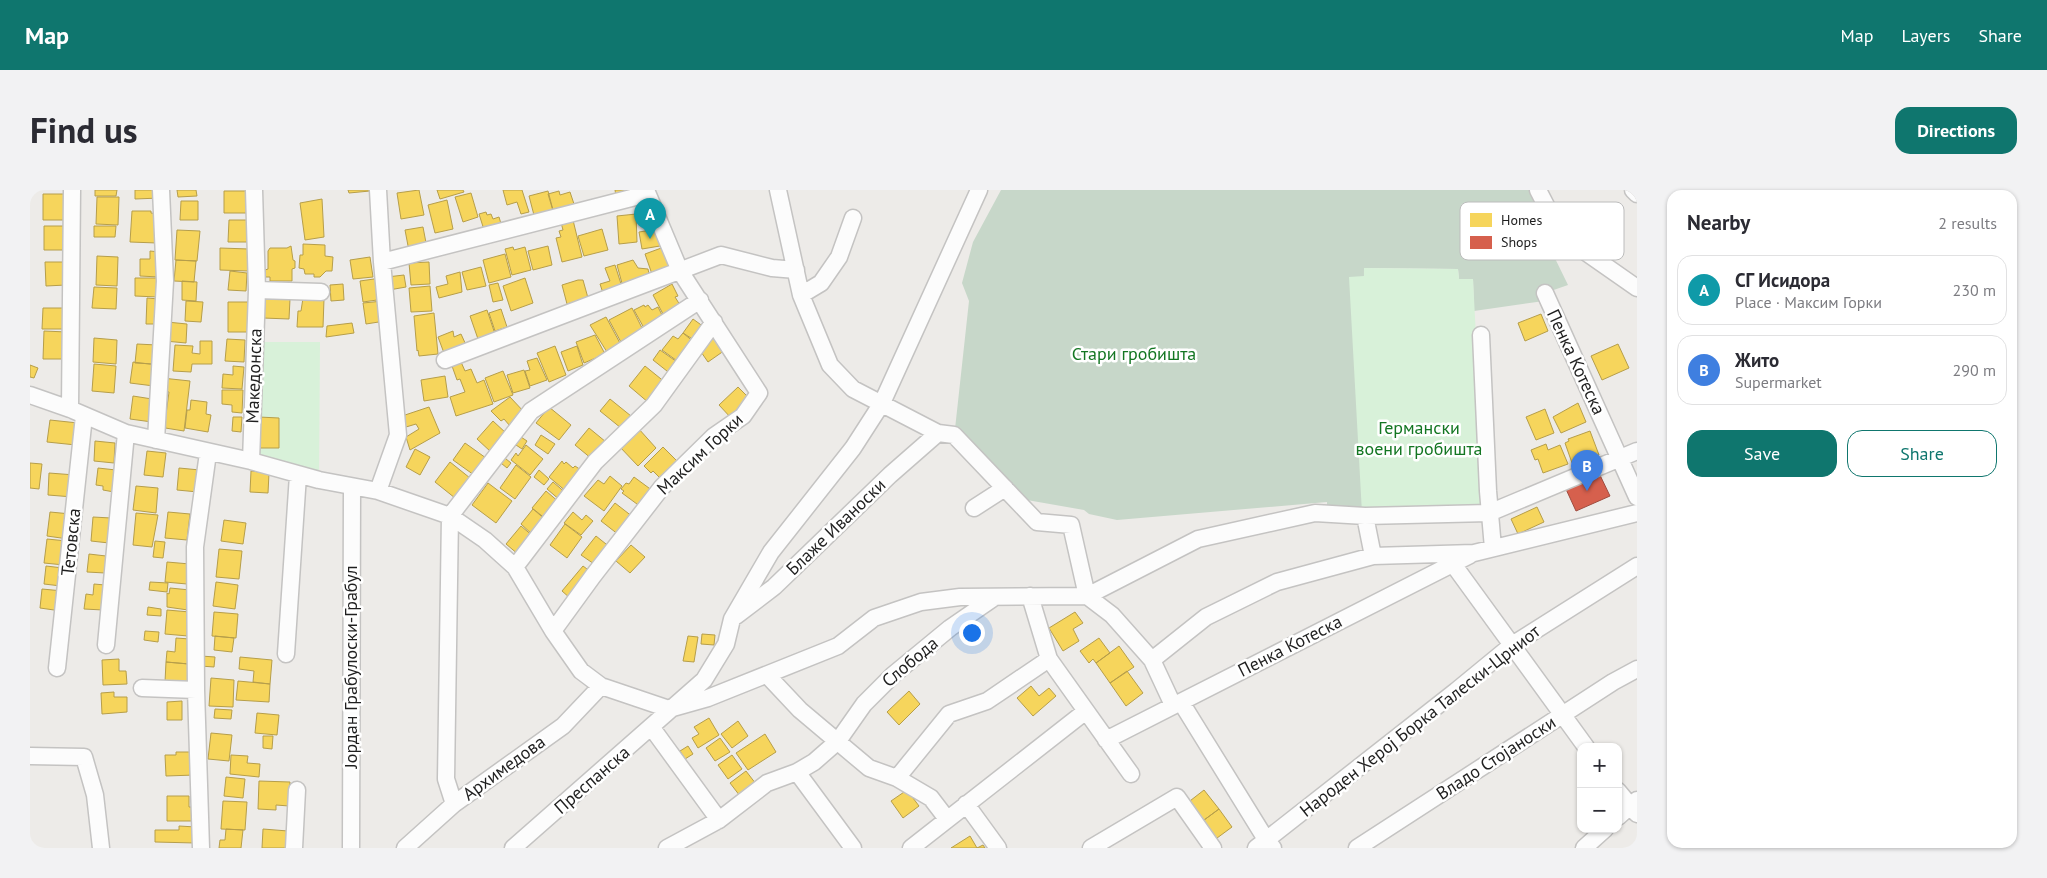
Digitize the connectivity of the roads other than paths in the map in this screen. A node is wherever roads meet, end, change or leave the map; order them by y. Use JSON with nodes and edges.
{"nodes":[{"id":1,"x":72,"y":190,"type":"edge"},
{"id":2,"x":161,"y":190,"type":"edge"},
{"id":3,"x":254,"y":190,"type":"edge"},
{"id":4,"x":378,"y":190,"type":"edge"},
{"id":5,"x":778,"y":190,"type":"edge"},
{"id":6,"x":979,"y":190,"type":"edge"},
{"id":7,"x":1538,"y":190,"type":"edge"},
{"id":8,"x":1633,"y":190,"type":"edge"},
{"id":9,"x":646,"y":192,"type":"edge"},
{"id":10,"x":1637,"y":194,"type":"edge"},
{"id":11,"x":1544,"y":202,"type":"edge"},
{"id":12,"x":853,"y":218,"type":"dead end"},
{"id":13,"x":1598,"y":260,"type":"edge"},
{"id":14,"x":382,"y":262,"type":"junction"},
{"id":15,"x":796,"y":270,"type":"junction"},
{"id":16,"x":680,"y":271,"type":"junction"},
{"id":17,"x":1637,"y":288,"type":"edge"},
{"id":18,"x":257,"y":290,"type":"junction"},
{"id":19,"x":321,"y":292,"type":"dead end"},
{"id":20,"x":1545,"y":293,"type":"dead end"},
{"id":21,"x":801,"y":296,"type":"junction"},
{"id":22,"x":700,"y":300,"type":"junction"},
{"id":23,"x":714,"y":322,"type":"junction"},
{"id":24,"x":1481,"y":335,"type":"dead end"},
{"id":25,"x":445,"y":360,"type":"dead end"},
{"id":26,"x":30,"y":395,"type":"edge"},
{"id":27,"x":882,"y":403,"type":"junction"},
{"id":28,"x":77,"y":412,"type":"junction"},
{"id":29,"x":126,"y":433,"type":"junction"},
{"id":30,"x":938,"y":433,"type":"junction"},
{"id":31,"x":156,"y":440,"type":"junction"},
{"id":32,"x":1637,"y":450,"type":"edge"},
{"id":33,"x":208,"y":453,"type":"junction"},
{"id":34,"x":1620,"y":458,"type":"junction"},
{"id":35,"x":251,"y":461,"type":"junction"},
{"id":36,"x":298,"y":475,"type":"junction"},
{"id":37,"x":352,"y":487,"type":"junction"},
{"id":38,"x":1004,"y":488,"type":"junction"},
{"id":39,"x":378,"y":491,"type":"junction"},
{"id":40,"x":1637,"y":497,"type":"edge"},
{"id":41,"x":974,"y":508,"type":"dead end"},
{"id":42,"x":1489,"y":513,"type":"junction"},
{"id":43,"x":1637,"y":513,"type":"edge"},
{"id":44,"x":450,"y":516,"type":"junction"},
{"id":45,"x":1364,"y":516,"type":"junction"},
{"id":46,"x":1493,"y":548,"type":"junction"},
{"id":47,"x":1373,"y":556,"type":"junction"},
{"id":48,"x":1452,"y":559,"type":"junction"},
{"id":49,"x":1637,"y":566,"type":"edge"},
{"id":50,"x":515,"y":567,"type":"junction"},
{"id":51,"x":1030,"y":596,"type":"junction"},
{"id":52,"x":1087,"y":596,"type":"junction"},
{"id":53,"x":995,"y":597,"type":"junction"},
{"id":54,"x":732,"y":619,"type":"junction"},
{"id":55,"x":553,"y":631,"type":"junction"},
{"id":56,"x":106,"y":645,"type":"dead end"},
{"id":57,"x":1512,"y":645,"type":"junction"},
{"id":58,"x":286,"y":654,"type":"dead end"},
{"id":59,"x":1048,"y":659,"type":"junction"},
{"id":60,"x":1152,"y":660,"type":"junction"},
{"id":61,"x":57,"y":668,"type":"dead end"},
{"id":62,"x":1637,"y":669,"type":"edge"},
{"id":63,"x":767,"y":675,"type":"junction"},
{"id":64,"x":601,"y":686,"type":"junction"},
{"id":65,"x":142,"y":688,"type":"dead end"},
{"id":66,"x":196,"y":690,"type":"junction"},
{"id":67,"x":1177,"y":703,"type":"junction"},
{"id":68,"x":669,"y":710,"type":"junction"},
{"id":69,"x":1086,"y":711,"type":"junction"},
{"id":70,"x":1563,"y":715,"type":"junction"},
{"id":71,"x":652,"y":728,"type":"junction"},
{"id":72,"x":1106,"y":740,"type":"junction"},
{"id":73,"x":838,"y":741,"type":"junction"},
{"id":74,"x":1583,"y":743,"type":"edge"},
{"id":75,"x":30,"y":756,"type":"edge"},
{"id":76,"x":797,"y":772,"type":"junction"},
{"id":77,"x":1130,"y":774,"type":"dead end"},
{"id":78,"x":897,"y":778,"type":"junction"},
{"id":79,"x":297,"y":790,"type":"dead end"},
{"id":80,"x":1622,"y":797,"type":"edge"},
{"id":81,"x":454,"y":804,"type":"junction"},
{"id":82,"x":966,"y":804,"type":"junction"},
{"id":83,"x":1631,"y":809,"type":"edge"},
{"id":84,"x":947,"y":819,"type":"junction"},
{"id":85,"x":719,"y":820,"type":"junction"},
{"id":86,"x":1601,"y":833,"type":"edge"},
{"id":87,"x":1266,"y":846,"type":"edge"},
{"id":88,"x":101,"y":848,"type":"edge"},
{"id":89,"x":201,"y":848,"type":"edge"},
{"id":90,"x":294,"y":848,"type":"edge"},
{"id":91,"x":351,"y":848,"type":"edge"},
{"id":92,"x":405,"y":848,"type":"edge"},
{"id":93,"x":513,"y":848,"type":"edge"},
{"id":94,"x":667,"y":848,"type":"edge"},
{"id":95,"x":853,"y":848,"type":"edge"},
{"id":96,"x":911,"y":848,"type":"edge"},
{"id":97,"x":998,"y":848,"type":"edge"},
{"id":98,"x":1091,"y":848,"type":"edge"},
{"id":99,"x":1213,"y":848,"type":"edge"},
{"id":100,"x":1357,"y":848,"type":"edge"},
{"id":101,"x":1584,"y":848,"type":"edge"}],
"edges":[{"from":1,"to":28,"type":"street"},
{"from":2,"to":31,"type":"street"},
{"from":3,"to":18,"type":"street","name":"Македонска"},
{"from":4,"to":14,"type":"street"},
{"from":5,"to":15,"type":"street"},
{"from":6,"to":27,"type":"street","name":"Блаже Иваноски"},
{"from":7,"to":11,"type":"street"},
{"from":8,"to":10,"type":"street"},
{"from":9,"to":14,"type":"street","name":"Максим Горки"},
{"from":9,"to":16,"type":"street","name":"Максим Горки"},
{"from":12,"to":21,"type":"street"},
{"from":13,"to":17,"type":"street"},
{"from":14,"to":39,"type":"street"},
{"from":15,"to":16,"type":"street"},
{"from":15,"to":21,"type":"street"},
{"from":16,"to":22,"type":"street","name":"Максим Горки"},
{"from":16,"to":25,"type":"street"},
{"from":18,"to":19,"type":"street"},
{"from":18,"to":35,"type":"street","name":"Македонска"},
{"from":20,"to":34,"type":"street","name":"Пенка Котеска"},
{"from":21,"to":27,"type":"street"},
{"from":22,"to":23,"type":"street","name":"Максим Горки"},
{"from":22,"to":44,"type":"street"},
{"from":23,"to":50,"type":"street"},
{"from":23,"to":55,"type":"street","name":"Максим Горки"},
{"from":24,"to":42,"type":"street"},
{"from":26,"to":28,"type":"street"},
{"from":27,"to":30,"type":"street"},
{"from":27,"to":54,"type":"street","name":"Блаже Иваноски"},
{"from":28,"to":29,"type":"street"},
{"from":28,"to":61,"type":"street","name":"Тетовска"},
{"from":29,"to":31,"type":"street"},
{"from":29,"to":56,"type":"street"},
{"from":30,"to":38,"type":"street"},
{"from":30,"to":54,"type":"street","name":"Блаже Иваноски"},
{"from":31,"to":33,"type":"street"},
{"from":32,"to":34,"type":"street"},
{"from":33,"to":35,"type":"street"},
{"from":33,"to":66,"type":"street"},
{"from":34,"to":40,"type":"street","name":"Пенка Котеска"},
{"from":34,"to":42,"type":"street"},
{"from":35,"to":36,"type":"street"},
{"from":36,"to":37,"type":"street"},
{"from":36,"to":58,"type":"street"},
{"from":37,"to":39,"type":"street"},
{"from":37,"to":91,"type":"street","name":"Јордан Грабулоски-Грабул"},
{"from":38,"to":41,"type":"street"},
{"from":38,"to":52,"type":"street"},
{"from":39,"to":44,"type":"street"},
{"from":42,"to":45,"type":"street"},
{"from":42,"to":46,"type":"street"},
{"from":43,"to":46,"type":"street","name":"Пенка Котеска"},
{"from":44,"to":50,"type":"street"},
{"from":44,"to":81,"type":"street"},
{"from":45,"to":47,"type":"street"},
{"from":45,"to":52,"type":"street"},
{"from":46,"to":48,"type":"street","name":"Пенка Котеска"},
{"from":47,"to":48,"type":"street","name":"Пенка Котеска"},
{"from":47,"to":60,"type":"street","name":"Пенка Котеска"},
{"from":48,"to":57,"type":"street"},
{"from":48,"to":67,"type":"street","name":"Пенка Котеска"},
{"from":49,"to":57,"type":"street","name":"Народен Херој Борка Талески-Црниот"},
{"from":50,"to":55,"type":"street"},
{"from":51,"to":52,"type":"street"},
{"from":51,"to":53,"type":"street"},
{"from":51,"to":59,"type":"street"},
{"from":52,"to":60,"type":"street"},
{"from":53,"to":63,"type":"street"},
{"from":53,"to":73,"type":"street","name":"Слобода"},
{"from":54,"to":68,"type":"street","name":"Блаже Иваноски"},
{"from":55,"to":64,"type":"street"},
{"from":57,"to":70,"type":"street"},
{"from":57,"to":87,"type":"street","name":"Народен Херој Борка Талески-Црниот"},
{"from":59,"to":69,"type":"street"},
{"from":59,"to":78,"type":"street"},
{"from":60,"to":67,"type":"street"},
{"from":62,"to":70,"type":"street","name":"Владо Стојаноски"},
{"from":63,"to":68,"type":"street"},
{"from":63,"to":73,"type":"street"},
{"from":64,"to":68,"type":"street"},
{"from":64,"to":81,"type":"street","name":"Архимедова"},
{"from":65,"to":66,"type":"street"},
{"from":66,"to":89,"type":"street"},
{"from":67,"to":72,"type":"street","name":"Пенка Котеска"},
{"from":67,"to":87,"type":"street"},
{"from":68,"to":71,"type":"street","name":"Преспанска"},
{"from":69,"to":72,"type":"street"},
{"from":69,"to":82,"type":"street"},
{"from":70,"to":74,"type":"street"},
{"from":70,"to":100,"type":"street","name":"Владо Стојаноски"},
{"from":71,"to":85,"type":"street"},
{"from":71,"to":93,"type":"street","name":"Преспанска"},
{"from":72,"to":77,"type":"street"},
{"from":73,"to":76,"type":"street","name":"Слобода"},
{"from":73,"to":78,"type":"street"},
{"from":75,"to":88,"type":"street"},
{"from":76,"to":85,"type":"street","name":"Слобода"},
{"from":76,"to":95,"type":"street"},
{"from":78,"to":84,"type":"street"},
{"from":79,"to":90,"type":"street"},
{"from":80,"to":83,"type":"street"},
{"from":81,"to":92,"type":"street","name":"Архимедова"},
{"from":82,"to":84,"type":"street"},
{"from":82,"to":97,"type":"street"},
{"from":84,"to":96,"type":"street"},
{"from":85,"to":94,"type":"street","name":"Слобода"},
{"from":86,"to":101,"type":"street"},
{"from":98,"to":99,"type":"street"}]}
